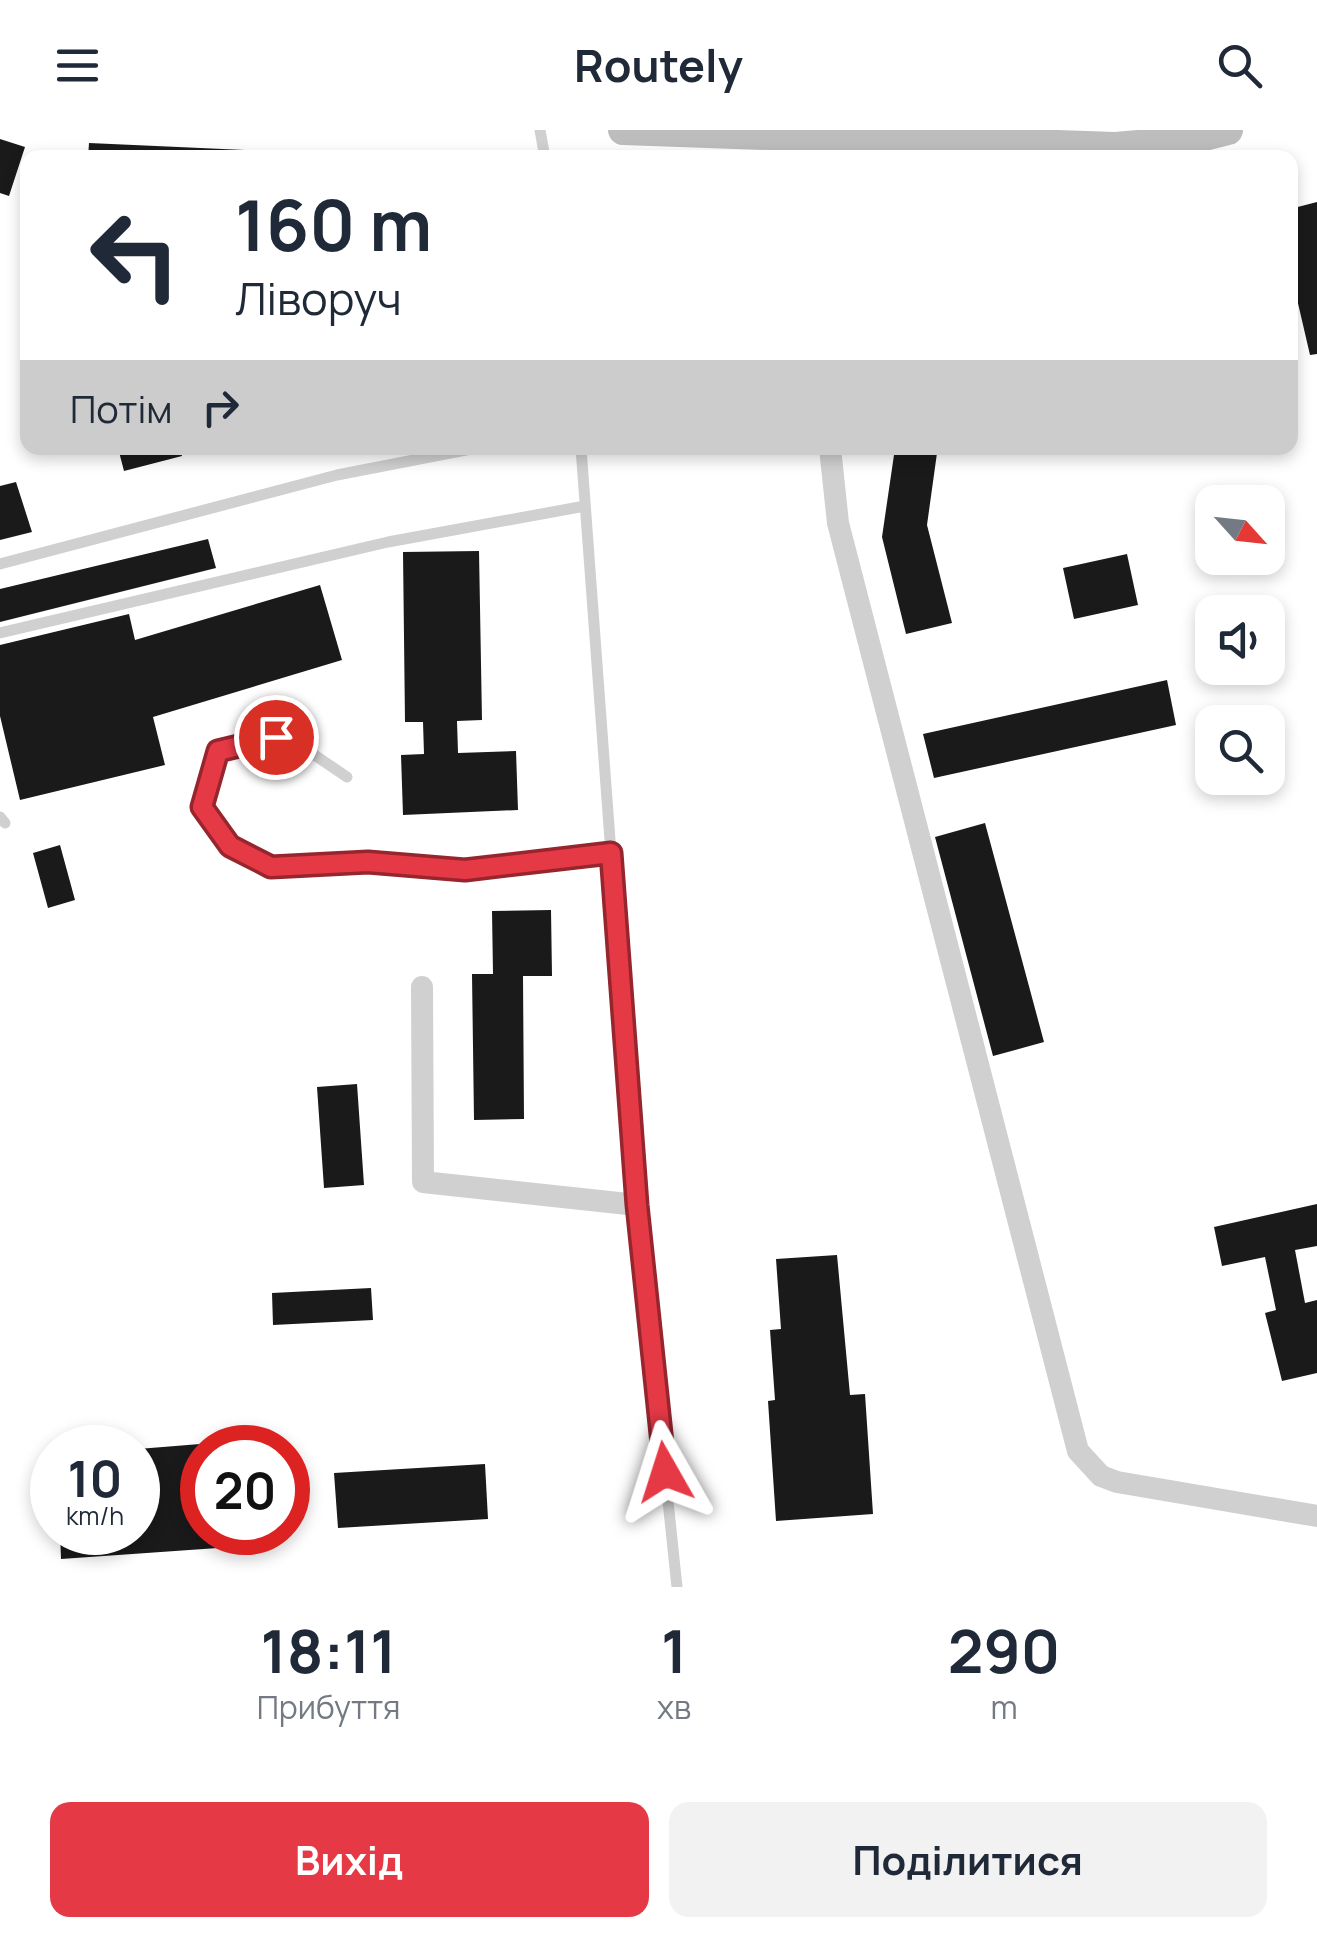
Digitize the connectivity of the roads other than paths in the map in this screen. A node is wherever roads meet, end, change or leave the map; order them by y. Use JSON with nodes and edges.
{"nodes":[{"id":1,"x":624,"y":130,"type":"edge"},
{"id":2,"x":1228,"y":130,"type":"edge"},
{"id":3,"x":971,"y":136,"type":"edge"},
{"id":4,"x":788,"y":148,"type":"edge"},
{"id":5,"x":1187,"y":149,"type":"edge"},
{"id":6,"x":440,"y":455,"type":"edge"},
{"id":7,"x":581,"y":455,"type":"edge"},
{"id":8,"x":831,"y":455,"type":"edge"},
{"id":9,"x":585,"y":506,"type":"junction"},
{"id":10,"x":0,"y":564,"type":"edge"},
{"id":11,"x":0,"y":633,"type":"edge"},
{"id":12,"x":347,"y":777,"type":"dead end"},
{"id":13,"x":611,"y":853,"type":"junction"},
{"id":14,"x":422,"y":987,"type":"dead end"},
{"id":15,"x":637,"y":1205,"type":"junction"},
{"id":16,"x":1317,"y":1516,"type":"edge"},
{"id":17,"x":678,"y":1587,"type":"edge"}],
"edges":[{"from":1,"to":4,"type":"main road"},
{"from":2,"to":5,"type":"main road"},
{"from":3,"to":4,"type":"main road"},
{"from":3,"to":5,"type":"main road"},
{"from":6,"to":10,"type":"lane"},
{"from":7,"to":9,"type":"lane"},
{"from":8,"to":16,"type":"street"},
{"from":9,"to":11,"type":"lane"},
{"from":9,"to":13,"type":"lane"},
{"from":12,"to":13,"type":"lane"},
{"from":13,"to":15,"type":"lane"},
{"from":14,"to":15,"type":"street"},
{"from":15,"to":17,"type":"lane"}]}
